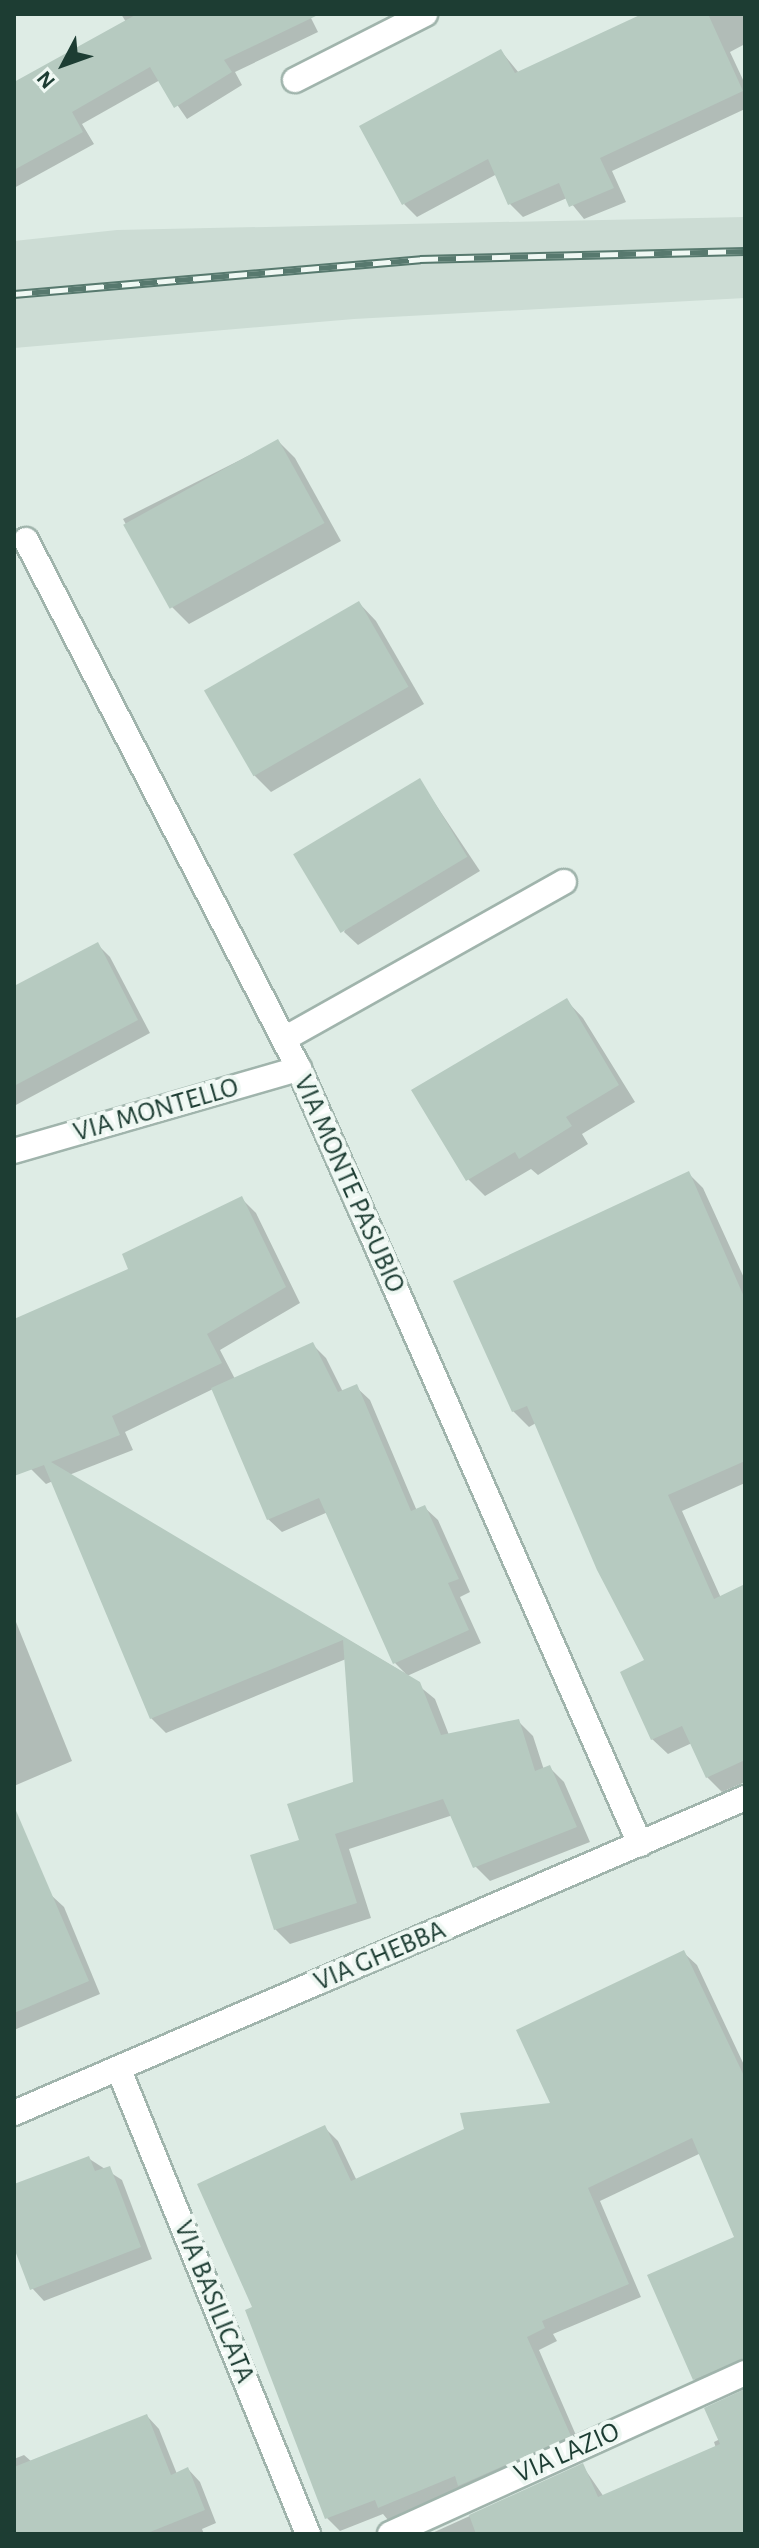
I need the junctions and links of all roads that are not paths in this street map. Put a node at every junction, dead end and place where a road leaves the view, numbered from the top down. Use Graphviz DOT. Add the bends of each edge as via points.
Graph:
graph roads {
  1 [pos="425,14"];
  2 [pos="295,80"];
  3 [pos="26,540"];
  4 [pos="564,882"];
  5 [pos="284,1039"];
  6 [pos="299,1069"];
  7 [pos="14,1151"];
  8 [pos="745,1798"];
  9 [pos="640,1844"];
  10 [pos="119,2070"];
  11 [pos="14,2113"];
  12 [pos="745,2373"];
  13 [pos="308,2534"];
  14 [pos="390,2534"];
  1 -- 2 [label="street"];
  3 -- 5 [label="street, VIA MONTE PASUBIO"];
  4 -- 5 [label="street"];
  5 -- 6 [label="street, VIA MONTE PASUBIO"];
  6 -- 7 [label="street, VIA MONTELLO"];
  6 -- 9 [label="street, VIA MONTE PASUBIO"];
  8 -- 9 [label="street, VIA GHEBBA"];
  9 -- 10 [label="street, VIA GHEBBA"];
  10 -- 11 [label="street, VIA GHEBBA"];
  10 -- 13 [label="street, VIA BASILICATA"];
  12 -- 14 [label="street, VIA LAZIO"];
}
